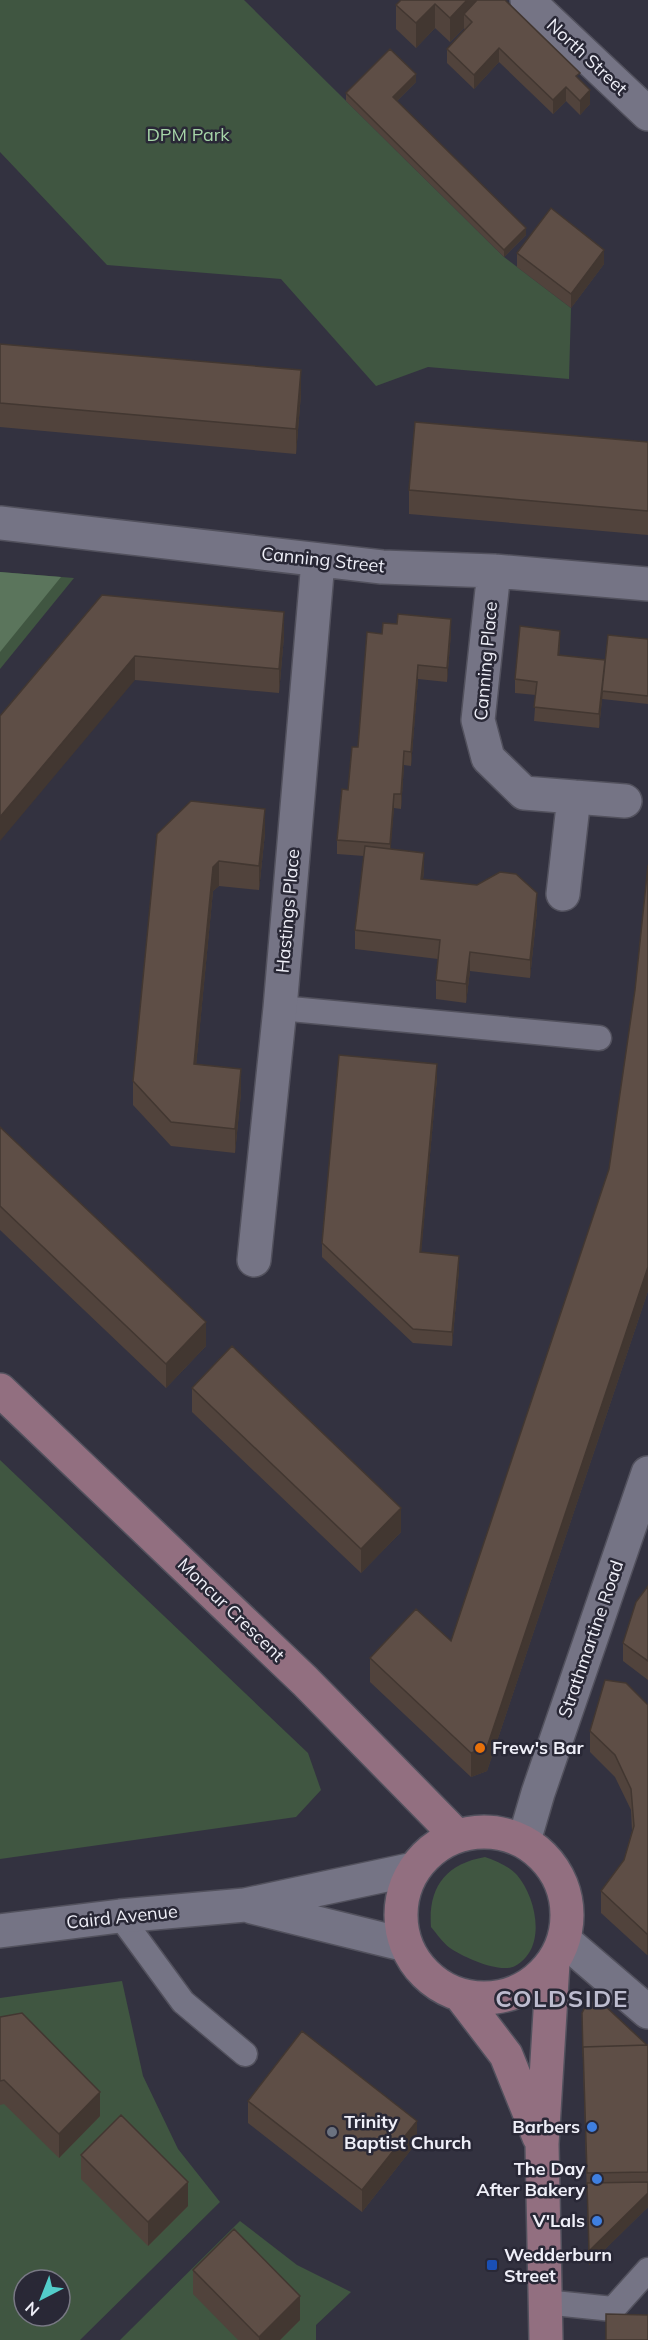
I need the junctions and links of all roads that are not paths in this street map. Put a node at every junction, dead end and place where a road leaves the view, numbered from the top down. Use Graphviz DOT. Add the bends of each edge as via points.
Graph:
graph roads {
  1 [pos="527,0"];
  2 [pos="648,114"];
  3 [pos="0,523"];
  4 [pos="318,561"];
  5 [pos="494,571"];
  6 [pos="648,584"];
  7 [pos="573,797"];
  8 [pos="625,801"];
  9 [pos="563,894"];
  10 [pos="280,1008"];
  11 [pos="599,1038"];
  12 [pos="254,1260"];
  13 [pos="0,1390"];
  14 [pos="648,1473"];
  15 [pos="457,1836"];
  16 [pos="524,1841"];
  17 [pos="414,1869"];
  18 [pos="245,1905"];
  19 [pos="120,1916"];
  20 [pos="0,1931"];
  21 [pos="406,1945"];
  22 [pos="559,1952"];
  23 [pos="461,1996"];
  24 [pos="648,2012"];
  25 [pos="245,2054"];
  26 [pos="542,2144"];
  27 [pos="648,2270"];
  28 [pos="544,2302"];
  29 [pos="546,2340"];
  1 -- 2 [label="street, North Street"];
  3 -- 4 [label="street, Canning Street"];
  4 -- 5 [label="street, Canning Street"];
  4 -- 10 [label="street, Hastings Place"];
  5 -- 6 [label="street, Canning Street"];
  5 -- 7 [label="street, Canning Place" via="478,720 488,758 524,793"];
  7 -- 8 [label="street, Canning Place"];
  7 -- 9 [label="street"];
  10 -- 11 [label="lane"];
  10 -- 12 [label="street, Hastings Place"];
  13 -- 15 [label="main road, Moncur Crescent" via="305,1681"];
  14 -- 16 [label="street, Strathmartine Road"];
  15 -- 16 [label="main road" via="480,1831 503,1833"];
  15 -- 17 [label="main road" via="433,1849"];
  16 -- 22 [label="main road" via="547,1859 562,1883 568,1911"];
  17 -- 18 [label="street, Caird Avenue"];
  17 -- 21 [label="main road" via="403,1893 400,1919"];
  18 -- 19 [label="street, Caird Avenue"];
  18 -- 21 [label="street, Caird Avenue"];
  19 -- 20 [label="street, Caird Avenue"];
  19 -- 25 [label="lane" via="183,2002"];
  21 -- 23 [label="main road" via="419,1967 438,1985"];
  22 -- 23 [label="main road" via="535,1982 512,1994 487,1999"];
  22 -- 24 [label="street"];
  22 -- 26 [label="main road"];
  23 -- 26 [label="main road" via="506,2055"];
  26 -- 28 [label="main road"];
  27 -- 28 [label="lane" via="613,2309"];
  28 -- 29 [label="main road"];
}
